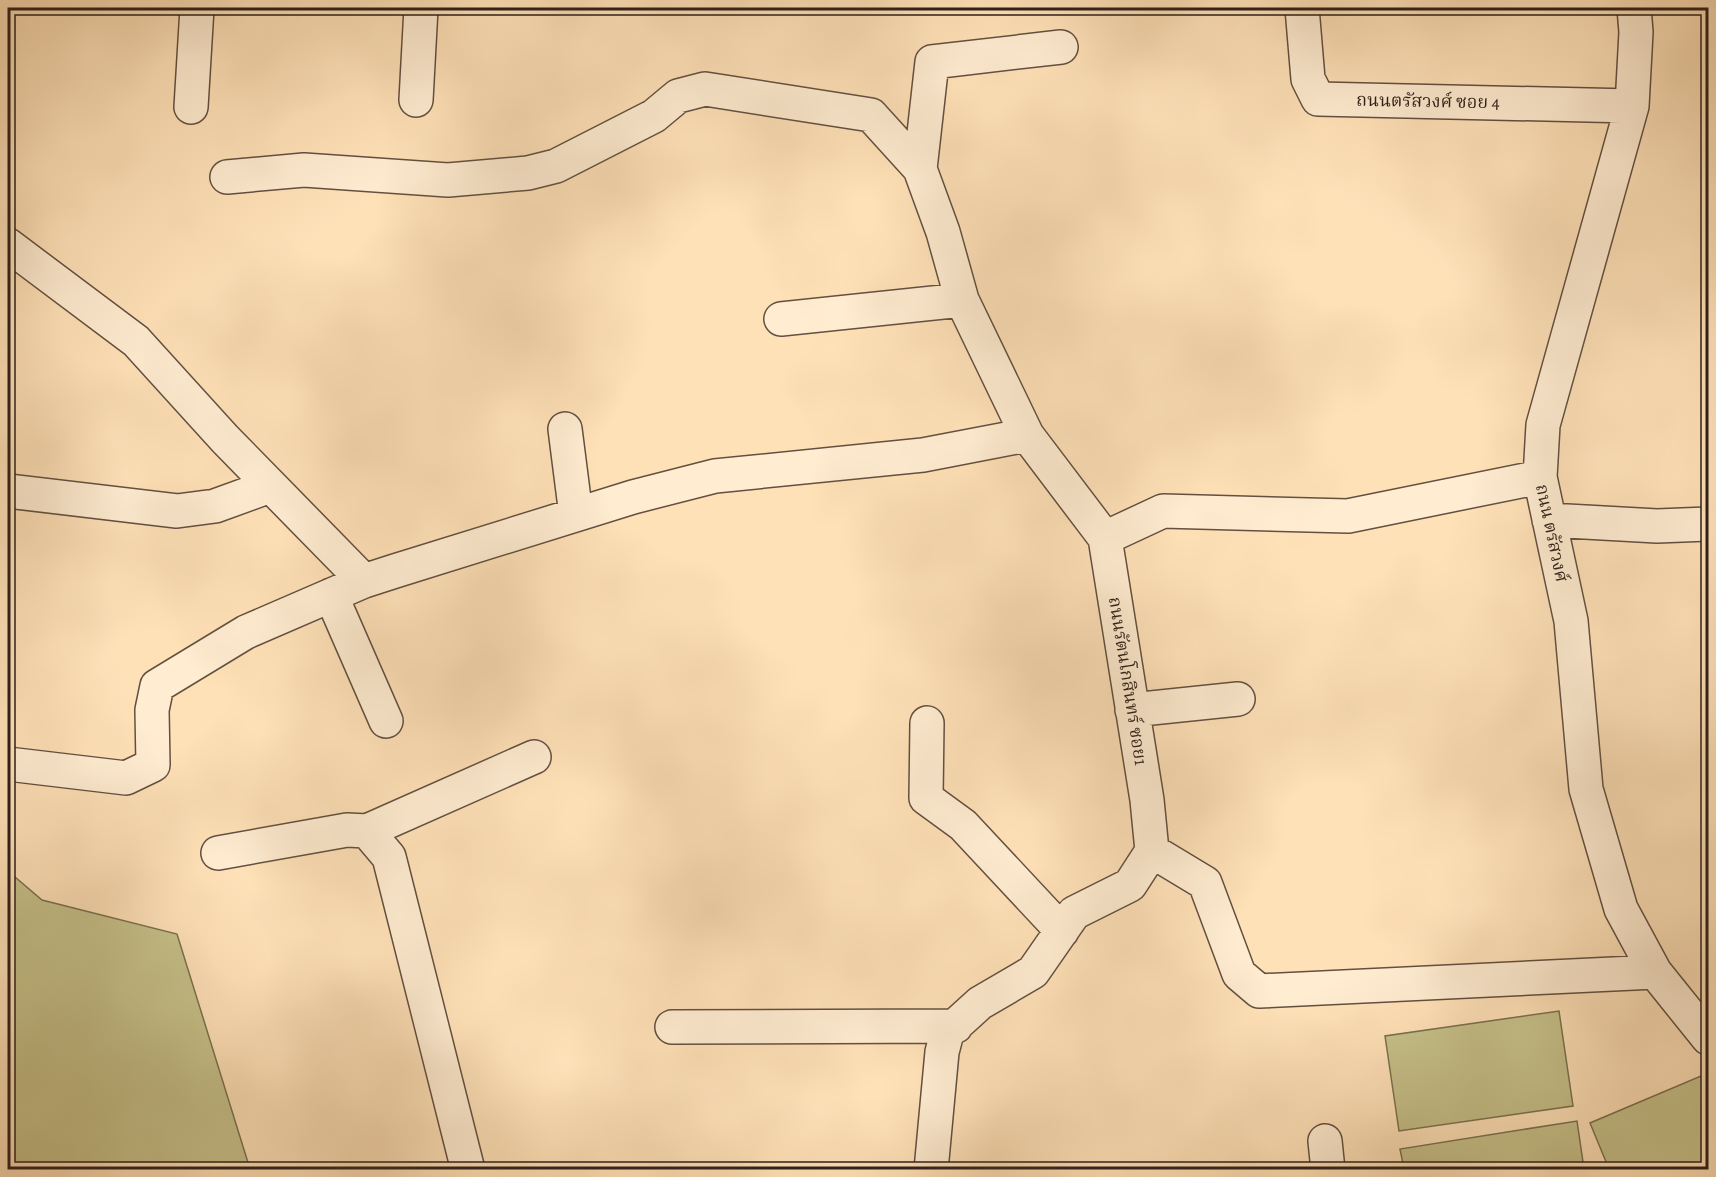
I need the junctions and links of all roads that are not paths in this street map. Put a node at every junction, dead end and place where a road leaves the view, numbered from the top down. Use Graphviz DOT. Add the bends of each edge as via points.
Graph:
graph roads {
  1 [pos="197,8"];
  2 [pos="421,8"];
  3 [pos="1302,8"];
  4 [pos="1634,8"];
  5 [pos="1061,47"];
  6 [pos="416,100"];
  7 [pos="1632,106"];
  8 [pos="191,107"];
  9 [pos="920,169"];
  10 [pos="228,177"];
  11 [pos="8,245"];
  12 [pos="962,300"];
  13 [pos="781,320"];
  14 [pos="565,429"];
  15 [pos="1027,435"];
  16 [pos="1540,477"];
  17 [pos="270,486"];
  18 [pos="8,491"];
  19 [pos="576,515"];
  20 [pos="1549,520"];
  21 [pos="1708,524"];
  22 [pos="1105,538"];
  23 [pos="364,581"];
  24 [pos="331,595"];
  25 [pos="1238,699"];
  26 [pos="1132,710"];
  27 [pos="386,721"];
  28 [pos="927,723"];
  29 [pos="534,757"];
  30 [pos="8,764"];
  31 [pos="367,831"];
  32 [pos="1152,850"];
  33 [pos="218,853"];
  34 [pos="1062,930"];
  35 [pos="1655,972"];
  36 [pos="956,1026"];
  37 [pos="672,1027"];
  38 [pos="1708,1038"];
  39 [pos="468,1170"];
  40 [pos="931,1170"];
  1 -- 8 [label="street"];
  2 -- 6 [label="street"];
  3 -- 7 [label="street, ถนนตรัสวงศ์ ซอย 4" via="1308,79 1318,99"];
  4 -- 7 [label="street, ถนน ตรัสวงศ์"];
  5 -- 9 [label="street" via="932,62"];
  7 -- 16 [label="street, ถนน ตรัสวงศ์" via="1543,425"];
  9 -- 10 [label="street" via="871,115 705,89 678,96 654,116 556,166 528,173 448,180 304,171"];
  9 -- 12 [label="street"];
  11 -- 17 [label="street" via="136,341"];
  12 -- 13 [label="street"];
  12 -- 15 [label="street"];
  14 -- 19 [label="street"];
  15 -- 19 [label="street" via="923,455 715,476"];
  15 -- 22 [label="street"];
  16 -- 20 [label="street, ถนน ตรัสวงศ์"];
  16 -- 22 [label="street" via="1348,516 1163,511"];
  17 -- 18 [label="street" via="215,506 177,511"];
  17 -- 23 [label="street"];
  19 -- 23 [label="street"];
  20 -- 21 [label="street" via="1657,526"];
  20 -- 35 [label="street, ถนน ตรัสวงศ์" via="1571,621 1586,789 1621,909"];
  22 -- 26 [label="street, ถนนรัตนโกสินทร์ ซอย1"];
  23 -- 24 [label="street"];
  24 -- 27 [label="street"];
  24 -- 30 [label="street" via="246,632 157,686 152,710 153,765 126,778"];
  25 -- 26 [label="street"];
  26 -- 32 [label="street, ถนนรัตนโกสินทร์ ซอย1"];
  28 -- 34 [label="street" via="926,798 963,825"];
  29 -- 31 [label="street"];
  31 -- 33 [label="street" via="347,830"];
  31 -- 39 [label="street" via="389,857"];
  32 -- 34 [label="street" via="1130,885 1074,913"];
  32 -- 35 [label="street" via="1205,884 1239,974 1259,991"];
  34 -- 36 [label="street" via="1033,972 980,1003"];
  35 -- 38 [label="street, ถนน ตรัสวงศ์"];
  36 -- 37 [label="street"];
  36 -- 40 [label="street" via="948,1033 942,1052"];
}
